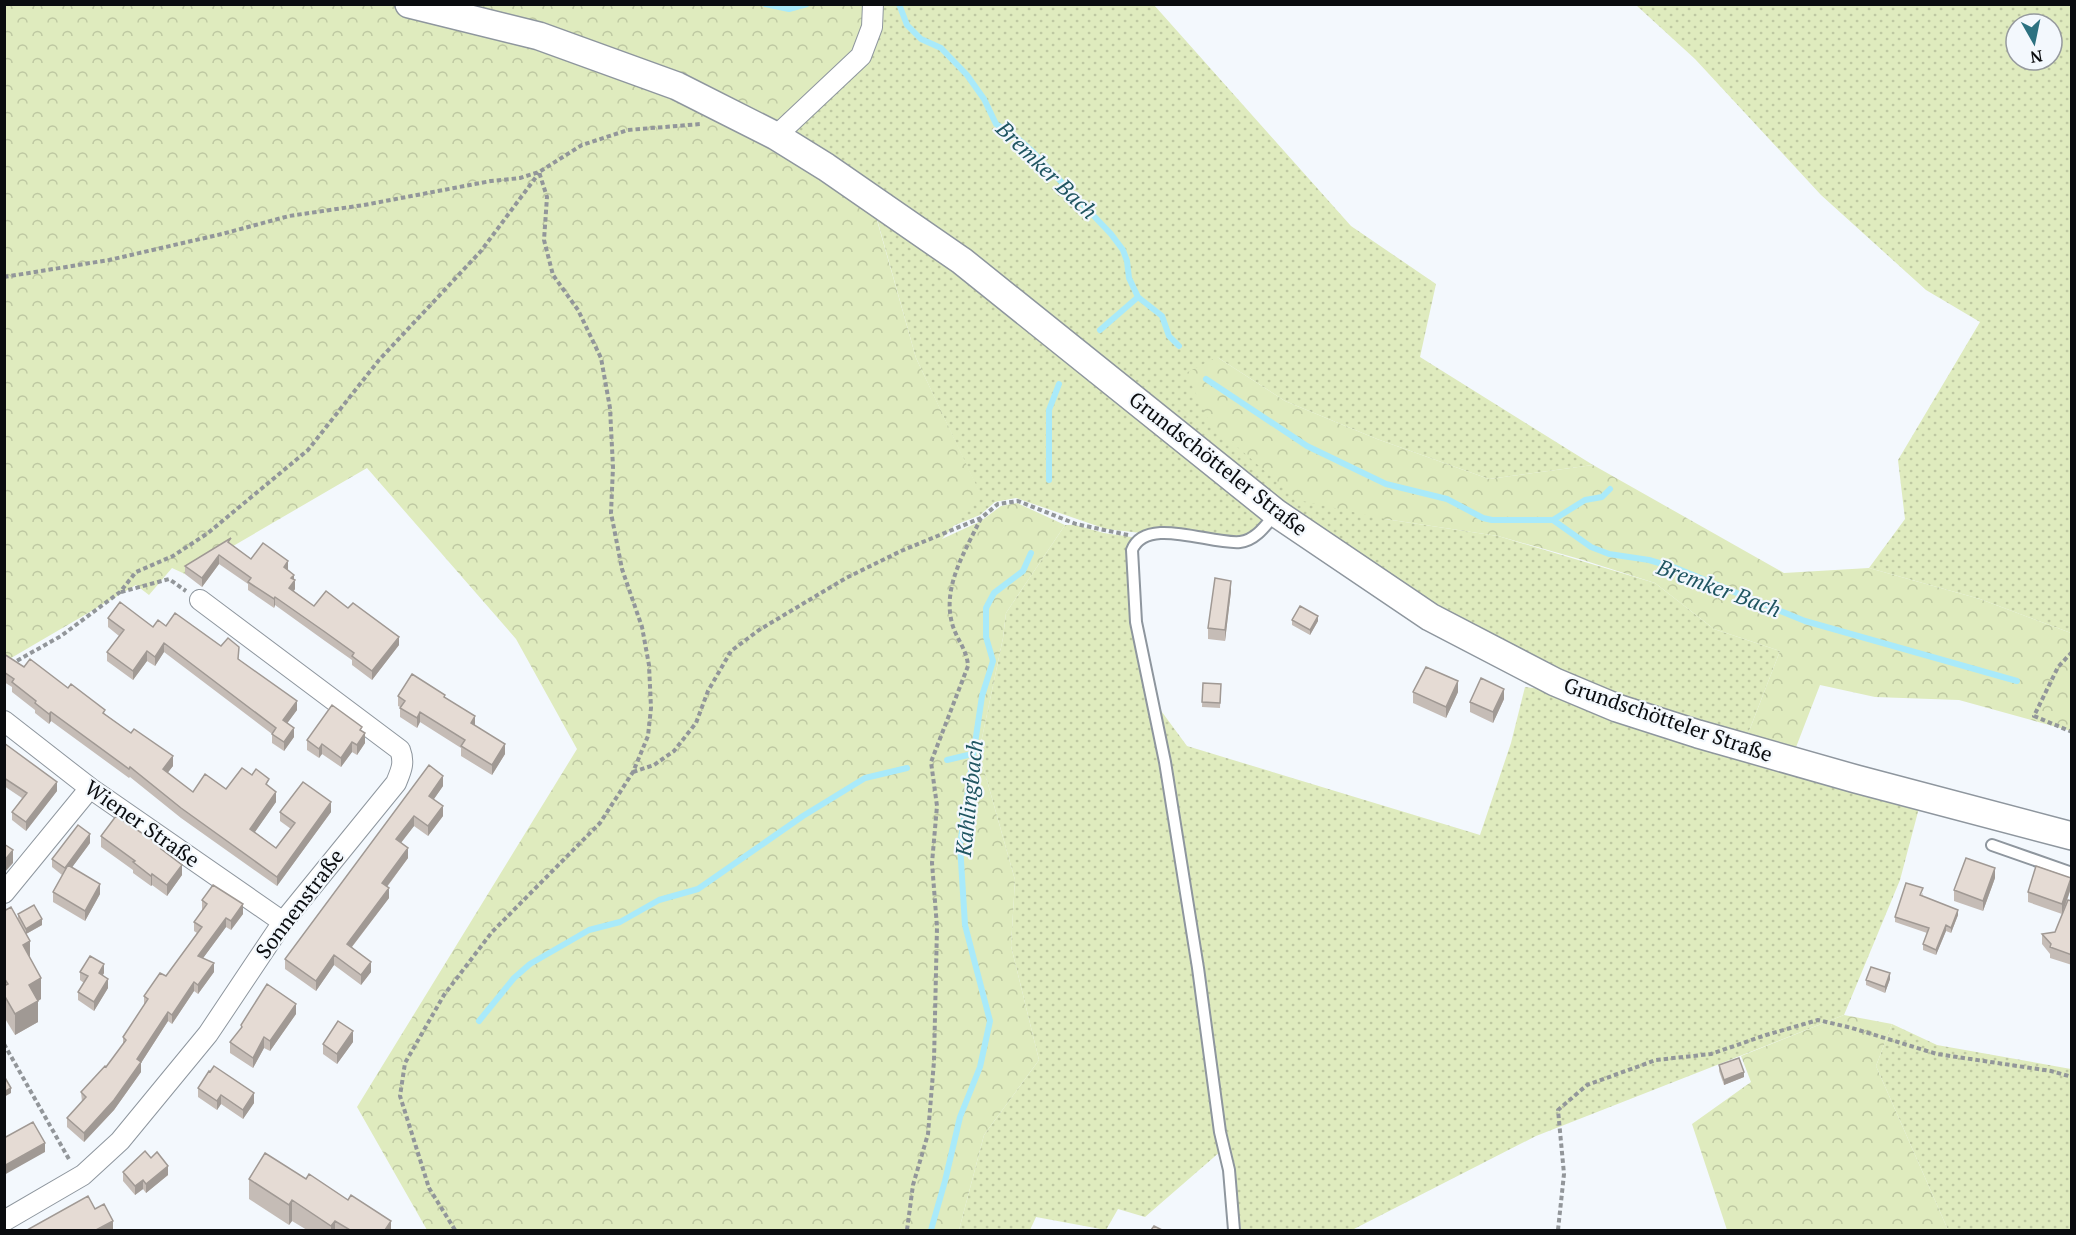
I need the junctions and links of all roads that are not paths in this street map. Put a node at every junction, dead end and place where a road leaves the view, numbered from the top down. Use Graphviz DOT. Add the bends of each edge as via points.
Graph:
graph roads {
  1 [pos="410,4"];
  2 [pos="873,4"];
  3 [pos="776,136"];
  4 [pos="1276,513"];
  5 [pos="200,600"];
  6 [pos="4,721"];
  7 [pos="90,788"];
  8 [pos="2072,836"];
  9 [pos="1992,845"];
  10 [pos="2072,873"];
  11 [pos="4,893"];
  12 [pos="284,922"];
  13 [pos="4,1221"];
  14 [pos="1234,1230"];
  1 -- 3 [label="main road, Grundschötteler Straße" via="538,36 677,86"];
  2 -- 3 [label="street" via="872,27 861,56"];
  3 -- 4 [label="main road, Grundschötteler Straße" via="962,261"];
  4 -- 8 [label="main road, Grundschötteler Straße" via="1430,616 1555,682 1617,708 1856,779"];
  4 -- 14 [label="lane" via="1260,531 1240,542 1159,532 1141,537 1132,550 1136,622 1165,762 1220,1132 1229,1170"];
  5 -- 12 [label="street, Sonnenstraße" via="400,750 403,758 396,783"];
  6 -- 7 [label="street, Wiener Straße"];
  7 -- 11 [label="street"];
  7 -- 12 [label="street, Wiener Straße"];
  9 -- 10 [label="lane"];
  12 -- 13 [label="street, Sonnenstraße" via="208,1034 120,1141 80,1178"];
}
